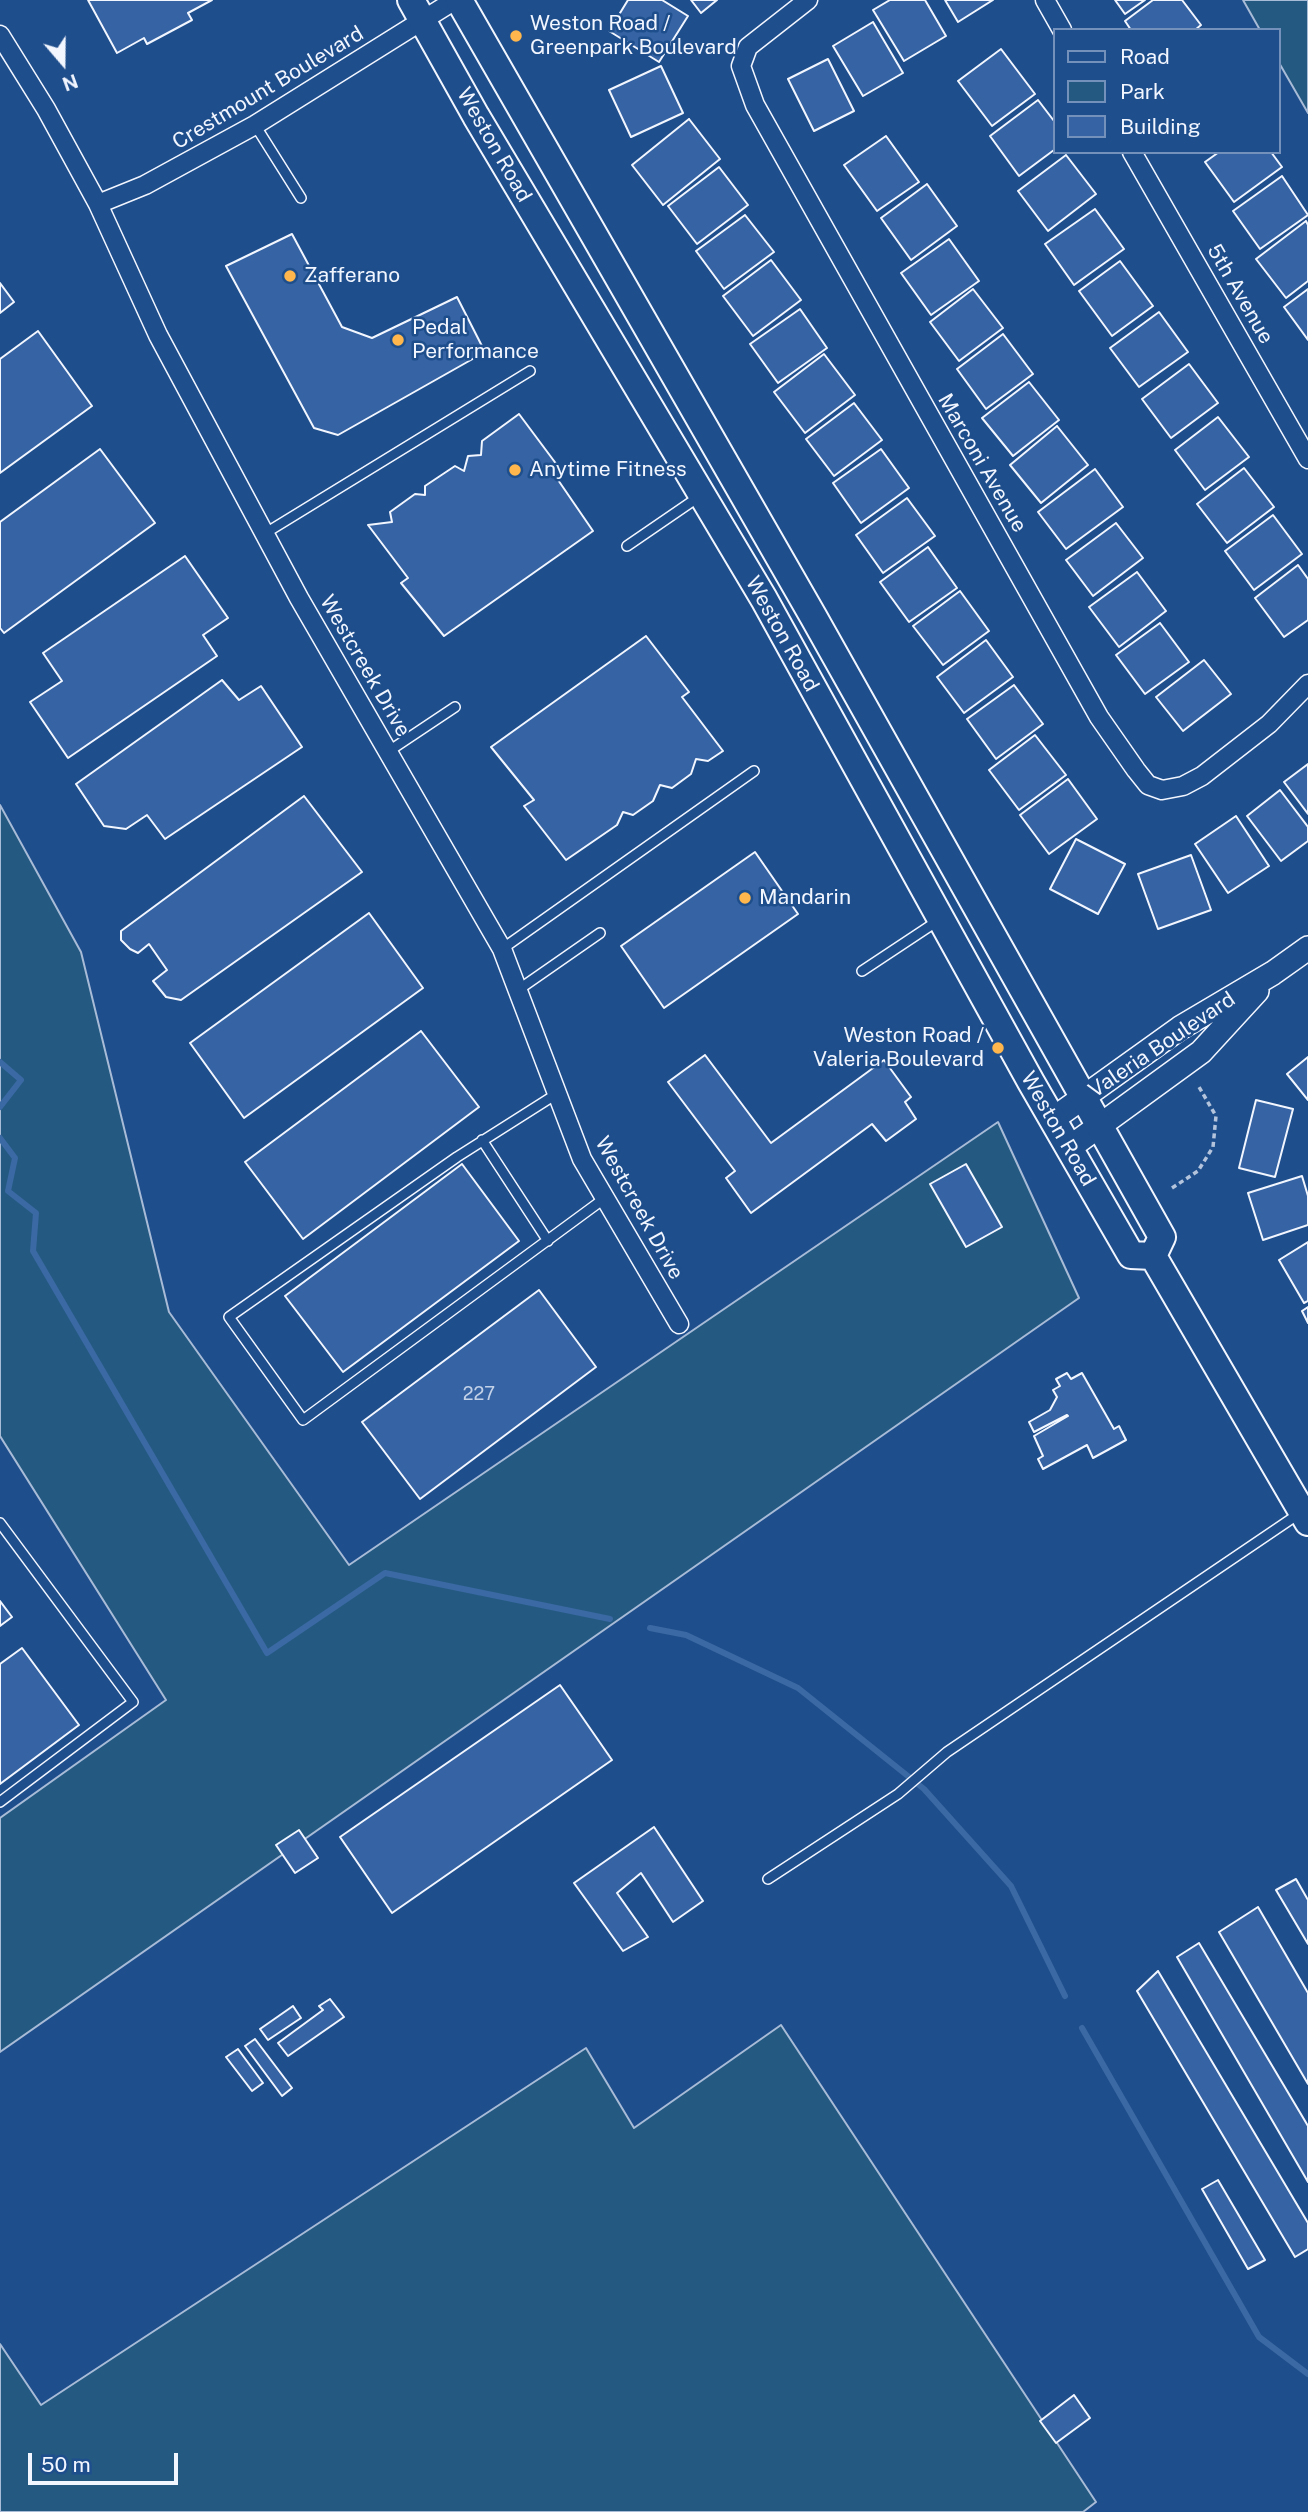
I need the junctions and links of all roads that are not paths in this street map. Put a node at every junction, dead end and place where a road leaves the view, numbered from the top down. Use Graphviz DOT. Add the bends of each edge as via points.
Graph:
graph roads {
  1 [pos="457,0"];
  2 [pos="808,0"];
  3 [pos="1045,0"];
  4 [pos="416,10"];
  5 [pos="1061,28"];
  6 [pos="0,35"];
  7 [pos="255,125"];
  8 [pos="1133,154"];
  9 [pos="301,198"];
  10 [pos="98,204"];
  11 [pos="530,371"];
  12 [pos="1308,459"];
  13 [pos="702,495"];
  14 [pos="264,534"];
  15 [pos="627,546"];
  16 [pos="1308,684"];
  17 [pos="455,707"];
  18 [pos="388,751"];
  19 [pos="754,771"];
  20 [pos="940,919"];
  21 [pos="600,933"];
  22 [pos="1308,948"];
  23 [pos="502,949"];
  24 [pos="862,971"];
  25 [pos="1273,973"];
  26 [pos="518,990"];
  27 [pos="558,1093"];
  28 [pos="1083,1099"];
  29 [pos="1053,1119"];
  30 [pos="1098,1127"];
  31 [pos="482,1140"];
  32 [pos="1069,1148"];
  33 [pos="606,1198"];
  34 [pos="548,1241"];
  35 [pos="1153,1256"];
  36 [pos="679,1324"];
  37 [pos="1305,1517"];
  38 [pos="0,1523"];
  39 [pos="0,1802"];
  40 [pos="768,1879"];
  1 -- 4 [label="street, Crestmount Boulevard"];
  1 -- 28 [label="main road, Weston Road" via="813,616"];
  2 -- 16 [label="street, Marconi Avenue" via="748,47 741,66 755,105 1099,717 1136,770 1148,785 1162,790 1183,786 1269,724"];
  3 -- 5 [label="street"];
  4 -- 7 [label="street, Crestmount Boulevard"];
  4 -- 13 [label="main road, Weston Road"];
  6 -- 10 [label="street, Westcreek Drive"];
  7 -- 9 [label="lane"];
  7 -- 10 [label="street, Crestmount Boulevard" via="145,185"];
  8 -- 12 [label="street, 5th Avenue"];
  10 -- 14 [label="street, Westcreek Drive" via="158,335"];
  11 -- 14 [label="lane"];
  13 -- 15 [label="lane"];
  13 -- 20 [label="main road, Weston Road"];
  14 -- 18 [label="street, Westcreek Drive"];
  17 -- 18 [label="lane"];
  18 -- 23 [label="street, Westcreek Drive"];
  19 -- 23 [label="lane"];
  20 -- 24 [label="lane"];
  20 -- 29 [label="main road, Weston Road"];
  21 -- 26 [label="lane"];
  22 -- 25 [label="street, Valeria Boulevard"];
  23 -- 26 [label="street, Westcreek Drive"];
  25 -- 28 [label="street, Valeria Boulevard" via="1180,1028"];
  25 -- 30 [label="street, Valeria Boulevard" via="1201,1052"];
  26 -- 27 [label="street, Westcreek Drive"];
  27 -- 31 [label="lane"];
  27 -- 33 [label="street, Westcreek Drive" via="582,1159"];
  28 -- 29 [label="street, Valeria Boulevard"];
  28 -- 30 [label="main road, Weston Road"];
  29 -- 32 [label="main road, Weston Road"];
  30 -- 32 [label="street, Valeria Boulevard"];
  30 -- 35 [label="main road, Weston Road" via="1162,1237"];
  31 -- 34 [label="lane"];
  31 -- 34 [label="lane" via="229,1317 303,1420"];
  32 -- 35 [label="main road, Weston Road" via="1131,1255"];
  33 -- 34 [label="lane"];
  33 -- 36 [label="street, Westcreek Drive"];
  35 -- 37 [label="main road"];
  37 -- 40 [label="lane" via="947,1752 909,1784"];
  38 -- 39 [label="lane" via="133,1702"];
}
